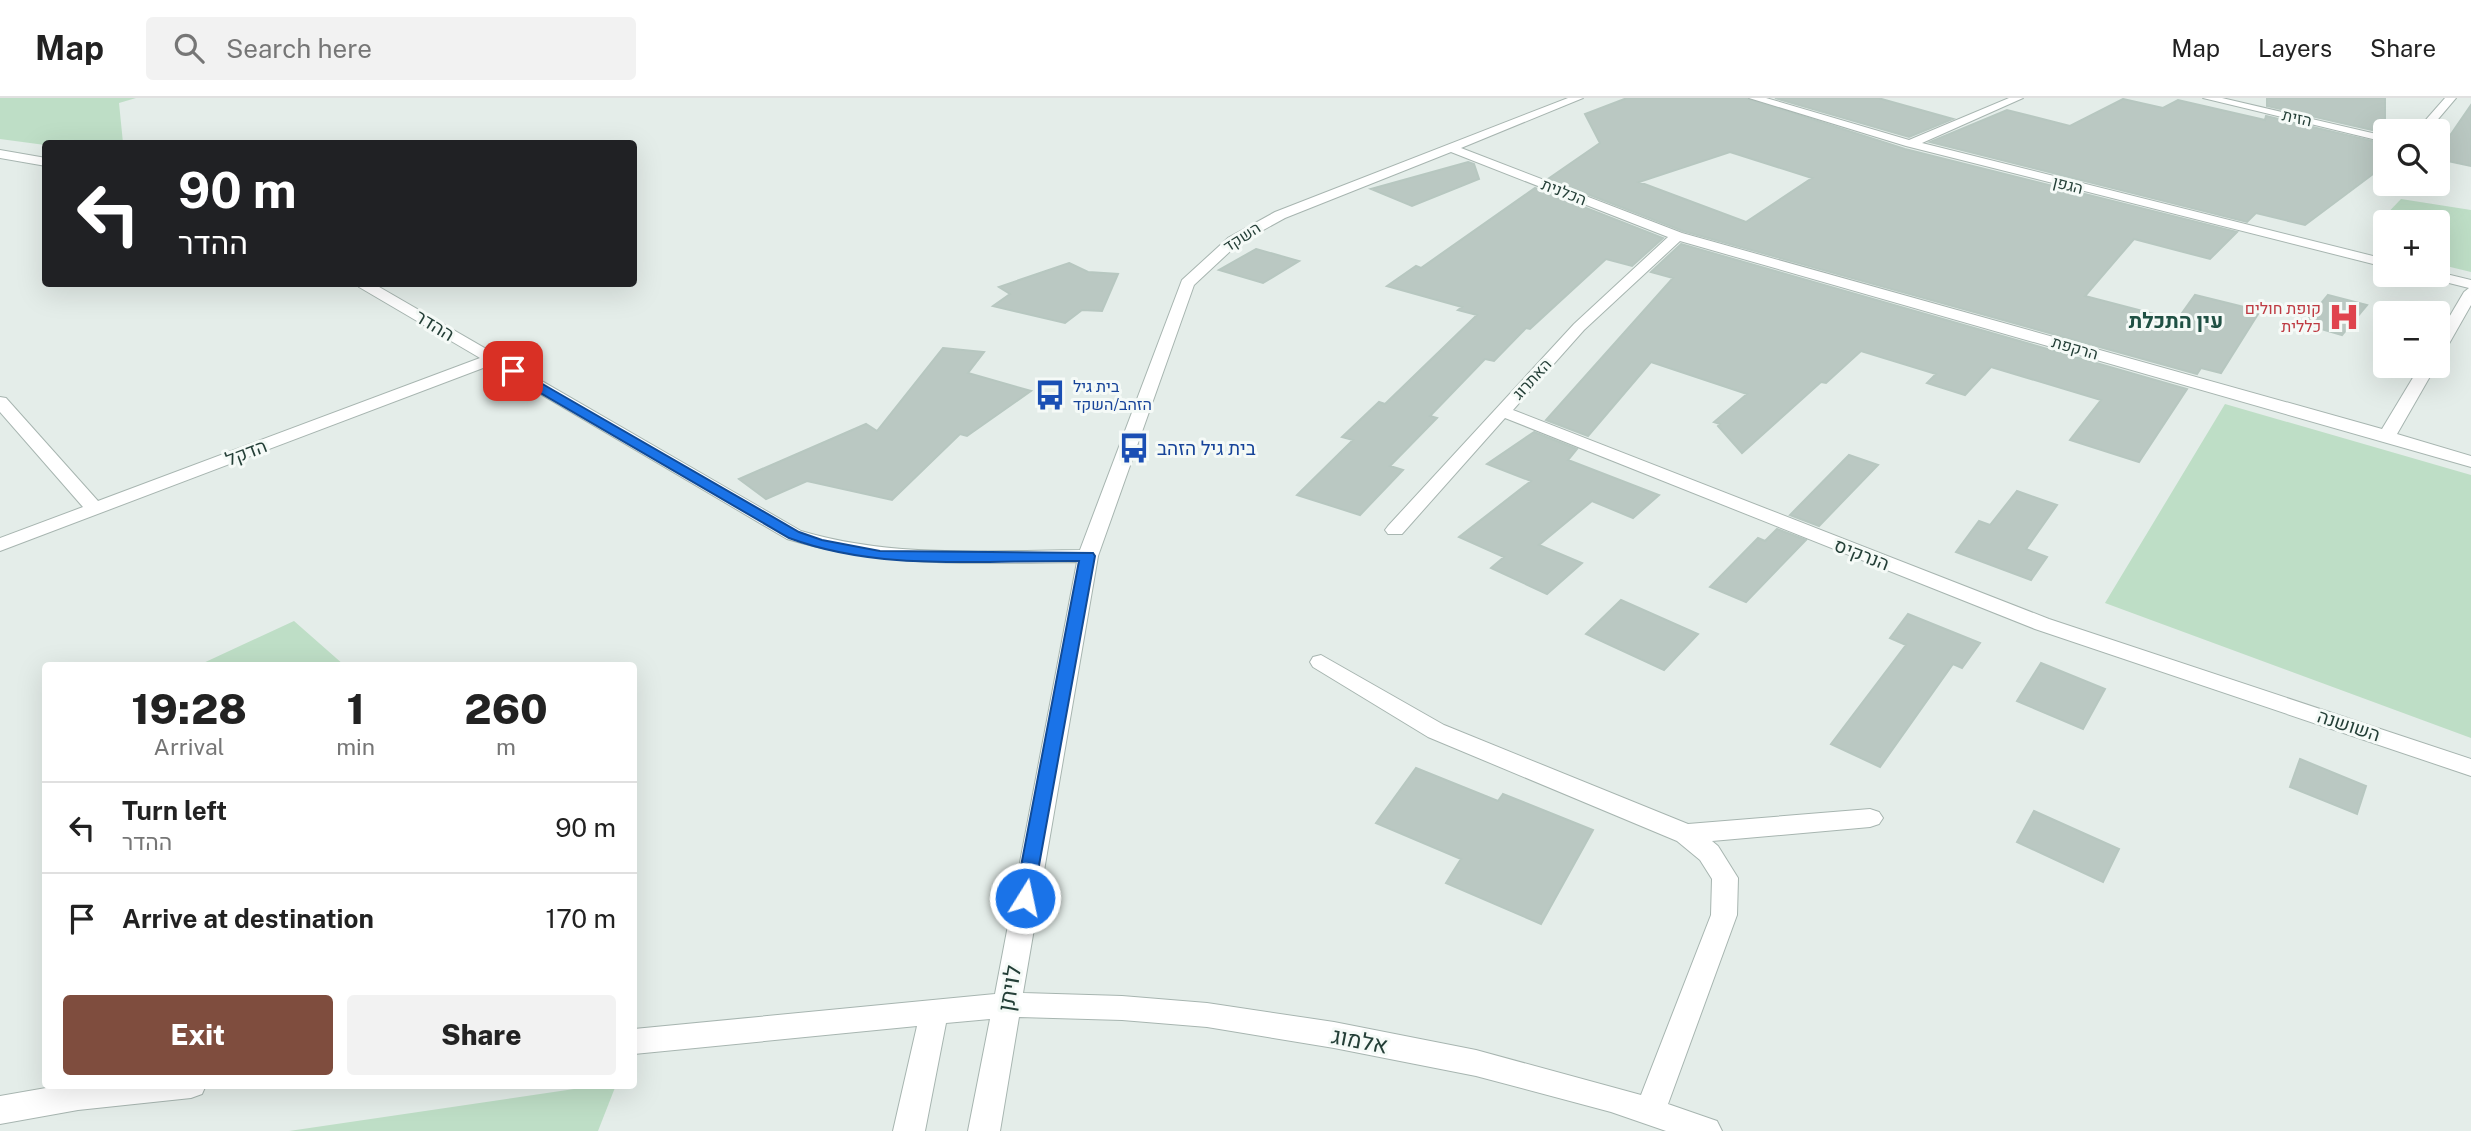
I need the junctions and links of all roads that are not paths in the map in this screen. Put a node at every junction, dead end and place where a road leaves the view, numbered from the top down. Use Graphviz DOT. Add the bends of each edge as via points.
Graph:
graph roads {
  1 [pos="1578,98"];
  2 [pos="1754,98"];
  3 [pos="2018,98"];
  4 [pos="2208,98"];
  5 [pos="2451,98"];
  6 [pos="2433,119"];
  7 [pos="2373,136"];
  8 [pos="1910,144"];
  9 [pos="1451,148"];
  10 [pos="0,154"];
  11 [pos="42,161"];
  12 [pos="1677,236"];
  13 [pos="2373,260"];
  14 [pos="2450,279"];
  15 [pos="2471,284"];
  16 [pos="370,287"];
  17 [pos="2471,292"];
  18 [pos="2450,328"];
  19 [pos="492,359"];
  20 [pos="2421,378"];
  21 [pos="0,402"];
  22 [pos="1502,411"];
  23 [pos="2387,436"];
  24 [pos="2471,462"];
  25 [pos="95,509"];
  26 [pos="1395,530"];
  27 [pos="0,545"];
  28 [pos="1088,556"];
  29 [pos="1321,662"];
  30 [pos="2227,684"];
  31 [pos="2471,768"];
  32 [pos="1870,818"];
  33 [pos="1686,834"];
  34 [pos="1005,1005"];
  35 [pos="934,1013"];
  36 [pos="637,1042"];
  37 [pos="150,1089"];
  38 [pos="0,1110"];
  39 [pos="1650,1112"];
  40 [pos="909,1131"];
  41 [pos="984,1131"];
  42 [pos="1706,1131"];
  1 -- 9 [label="street, השקד"];
  2 -- 8 [label="street, הגפן"];
  3 -- 8 [label="street"];
  4 -- 7 [label="street, הזית"];
  5 -- 6 [label="street"];
  8 -- 13 [label="street, הגפן"];
  9 -- 12 [label="street, הכלנית"];
  9 -- 28 [label="street, השקד" via="1280,215 1233,241 1187,283"];
  10 -- 11 [label="street"];
  12 -- 22 [label="street, האתרוג" via="1580,327"];
  12 -- 23 [label="street, הרקפת"];
  14 -- 15 [label="street"];
  16 -- 19 [label="street, ההדר"];
  17 -- 18 [label="street"];
  19 -- 25 [label="street, הדקל"];
  19 -- 28 [label="street, ההדר" via="794,535 818,544 880,555"];
  20 -- 23 [label="street"];
  21 -- 25 [label="street"];
  22 -- 26 [label="street, האתרוג"];
  22 -- 30 [label="street, הנרקיס" via="2042,624"];
  23 -- 24 [label="street, הרקפת"];
  25 -- 27 [label="street, הדקל"];
  28 -- 34 [label="street, לויתן"];
  29 -- 33 [label="street" via="1436,730"];
  30 -- 31 [label="street, השושנה"];
  32 -- 33 [label="street"];
  33 -- 39 [label="street" via="1709,853 1725,878 1724,915"];
  34 -- 35 [label="street, אלמוג"];
  34 -- 39 [label="street, אלמוג" via="1207,1015 1322,1033 1476,1063"];
  34 -- 41 [label="street, לויתן"];
  35 -- 36 [label="street, אלמוג"];
  35 -- 40 [label="street"];
  37 -- 38 [label="street"];
  39 -- 42 [label="street, אלמוג"];
}
